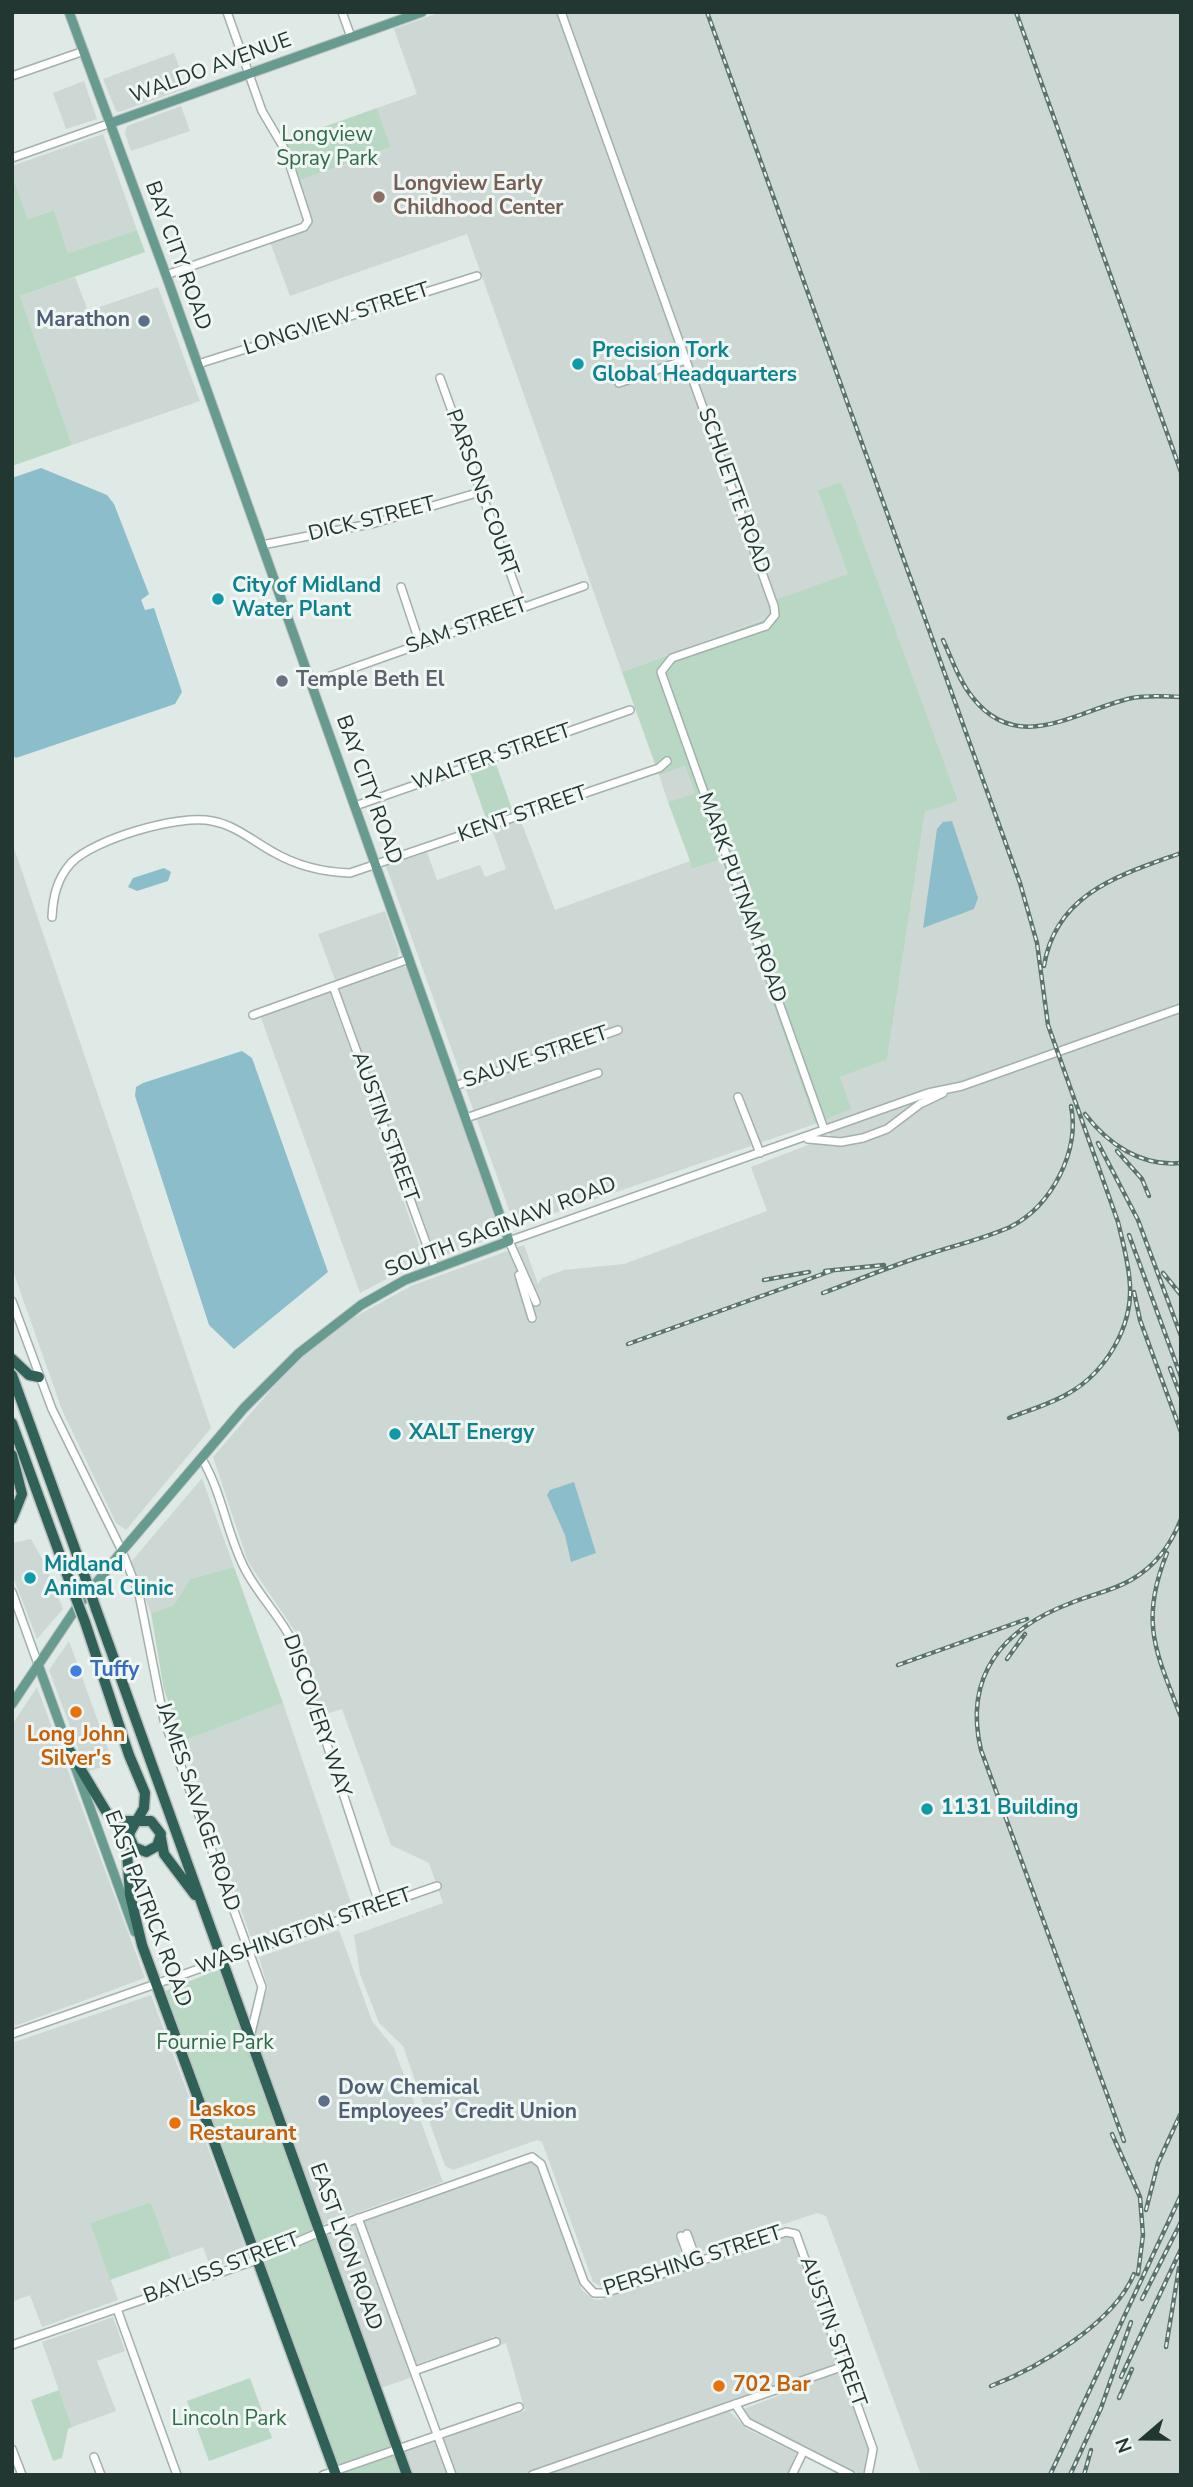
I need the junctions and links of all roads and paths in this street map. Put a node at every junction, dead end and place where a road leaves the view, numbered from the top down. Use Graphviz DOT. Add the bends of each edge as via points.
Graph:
graph roads {
  1 [pos="69,12"];
  2 [pos="227,12"];
  3 [pos="342,12"];
  4 [pos="422,12"];
  5 [pos="561,12"];
  6 [pos="351,37"];
  7 [pos="84,51"];
  8 [pos="250,74"];
  9 [pos="12,76"];
  10 [pos="111,123"];
  11 [pos="12,158"];
  12 [pos="166,275"];
  13 [pos="477,276"];
  14 [pos="685,360"];
  15 [pos="198,364"];
  16 [pos="440,378"];
  17 [pos="619,383"];
  18 [pos="480,492"];
  19 [pos="262,545"];
  20 [pos="584,586"];
  21 [pos="401,587"];
  22 [pos="523,608"];
  23 [pos="420,645"];
  24 [pos="664,667"];
  25 [pos="311,683"];
  26 [pos="630,710"];
  27 [pos="667,761"];
  28 [pos="355,806"];
  29 [pos="376,866"];
  30 [pos="52,917"];
  31 [pos="410,959"];
  32 [pos="333,986"];
  33 [pos="1181,1008"];
  34 [pos="253,1015"];
  35 [pos="618,1030"];
  36 [pos="598,1073"];
  37 [pos="455,1086"];
  38 [pos="950,1090"];
  39 [pos="738,1097"];
  40 [pos="466,1118"];
  41 [pos="824,1129"];
  42 [pos="803,1139"];
  43 [pos="760,1153"];
  44 [pos="509,1241"];
  45 [pos="517,1264"];
  46 [pos="435,1268"];
  47 [pos="12,1301"];
  48 [pos="536,1302"];
  49 [pos="532,1318"];
  50 [pos="12,1359"];
  51 [pos="12,1375"];
  52 [pos="39,1377"];
  53 [pos="12,1423"];
  54 [pos="12,1455"];
  55 [pos="202,1459"];
  56 [pos="12,1519"];
  57 [pos="122,1551"];
  58 [pos="13,1595"];
  59 [pos="38,1664"];
  60 [pos="12,1704"];
  61 [pos="68,1748"];
  62 [pos="85,1786"];
  63 [pos="133,1827"];
  64 [pos="161,1837"];
  65 [pos="437,1886"];
  66 [pos="380,1906"];
  67 [pos="204,1909"];
  68 [pos="250,1951"];
  69 [pos="146,1959"];
  70 [pos="223,1961"];
  71 [pos="156,1984"];
  72 [pos="12,2034"];
  73 [pos="250,2041"];
  74 [pos="358,2218"];
  75 [pos="320,2232"];
  76 [pos="793,2232"];
  77 [pos="684,2235"];
  78 [pos="256,2260"];
  79 [pos="694,2263"];
  80 [pos="594,2293"];
  81 [pos="117,2309"];
  82 [pos="496,2342"];
  83 [pos="12,2345"];
  84 [pos="844,2366"];
  85 [pos="414,2371"];
  86 [pos="736,2404"];
  87 [pos="519,2407"];
  88 [pos="437,2435"];
  89 [pos="12,2449"];
  90 [pos="398,2449"];
  91 [pos="803,2452"];
  92 [pos="94,2457"];
  93 [pos="331,2473"];
  94 [pos="22,2475"];
  95 [pos="101,2475"];
  96 [pos="177,2475"];
  97 [pos="407,2475"];
  98 [pos="452,2475"];
  99 [pos="532,2475"];
  100 [pos="792,2475"];
  101 [pos="850,2475"];
  102 [pos="868,2475"];
  1 -- 7 [label="main road, BAY CITY ROAD"];
  2 -- 8 [label="street"];
  3 -- 6 [label="street"];
  4 -- 6 [label="main road, WALDO AVENUE"];
  5 -- 14 [label="street, SCHUETTE ROAD"];
  6 -- 8 [label="main road, WALDO AVENUE"];
  7 -- 9 [label="street"];
  7 -- 10 [label="main road, BAY CITY ROAD"];
  8 -- 10 [label="main road, WALDO AVENUE"];
  8 -- 12 [label="street" via="262,111 282,144 308,221 304,227"];
  10 -- 11 [label="street, WALDO AVENUE"];
  10 -- 12 [label="main road, BAY CITY ROAD"];
  12 -- 15 [label="main road, BAY CITY ROAD"];
  13 -- 15 [label="street, LONGVIEW STREET"];
  14 -- 17 [label="street"];
  14 -- 24 [label="street, SCHUETTE ROAD" via="775,615 766,626 672,659"];
  15 -- 19 [label="main road, BAY CITY ROAD"];
  16 -- 18 [label="street, PARSONS COURT"];
  18 -- 19 [label="street, DICK STREET" via="375,523"];
  18 -- 22 [label="street, PARSONS COURT"];
  19 -- 25 [label="main road, BAY CITY ROAD"];
  20 -- 22 [label="street, SAM STREET"];
  21 -- 23 [label="street"];
  22 -- 23 [label="street, SAM STREET"];
  23 -- 25 [label="street, SAM STREET"];
  24 -- 41 [label="street, MARK PUTNAM ROAD" via="663,682"];
  25 -- 28 [label="main road, BAY CITY ROAD"];
  26 -- 28 [label="street, WALTER STREET"];
  27 -- 29 [label="street, KENT STREET" via="659,768"];
  28 -- 29 [label="main road, BAY CITY ROAD"];
  29 -- 30 [label="street, KENT STREET" via="350,873 319,870 275,853 235,828 211,820 184,820 84,853 60,877"];
  29 -- 31 [label="main road, BAY CITY ROAD"];
  31 -- 32 [label="street"];
  31 -- 37 [label="main road, BAY CITY ROAD"];
  32 -- 34 [label="street"];
  32 -- 46 [label="street, AUSTIN STREET"];
  33 -- 38 [label="street, SOUTH SAGINAW ROAD"];
  35 -- 37 [label="street, SAUVE STREET"];
  36 -- 40 [label="street"];
  37 -- 40 [label="main road, BAY CITY ROAD"];
  38 -- 41 [label="street, SOUTH SAGINAW ROAD" via="928,1093"];
  38 -- 42 [label="street, SOUTH SAGINAW ROAD" via="920,1104 887,1129 863,1138 841,1142"];
  39 -- 43 [label="street"];
  40 -- 44 [label="main road, BAY CITY ROAD"];
  41 -- 42 [label="street, SOUTH SAGINAW ROAD"];
  42 -- 43 [label="street, SOUTH SAGINAW ROAD"];
  43 -- 44 [label="street, SOUTH SAGINAW ROAD"];
  44 -- 45 [label="street, BAY CITY ROAD"];
  44 -- 46 [label="main road, SOUTH SAGINAW ROAD"];
  45 -- 48 [label="street, BAY CITY ROAD"];
  45 -- 49 [label="street"];
  46 -- 55 [label="main road, SOUTH SAGINAW ROAD" via="384,1291 324,1332 273,1377"];
  47 -- 52 [label="street, JAMES SAVAGE ROAD"];
  50 -- 52 [label="highway" via="29,1375"];
  51 -- 67 [label="highway, EAST LYON ROAD, bridge"];
  52 -- 57 [label="street, JAMES SAVAGE ROAD"];
  53 -- 63 [label="highway, bridge" via="145,1793 144,1808"];
  54 -- 56 [label="highway" via="22,1494"];
  55 -- 57 [label="main road, SOUTH SAGINAW ROAD"];
  55 -- 66 [label="street, DISCOVERY WAY" via="213,1477 245,1569 294,1644"];
  57 -- 59 [label="main road, SOUTH SAGINAW ROAD"];
  57 -- 68 [label="street, JAMES SAVAGE ROAD" via="142,1603 164,1720"];
  58 -- 59 [label="street"];
  59 -- 60 [label="main road, SOUTH SAGINAW ROAD"];
  59 -- 61 [label="main road"];
  61 -- 62 [label="highway"];
  62 -- 63 [label="highway" via="111,1816"];
  62 -- 69 [label="main road, EAST PATRICK ROAD"];
  63 -- 64 [label="highway" via="145,1820 154,1823"];
  63 -- 64 [label="highway" via="132,1844 143,1851 155,1848"];
  63 -- 69 [label="highway" via="128,1884"];
  64 -- 67 [label="highway" via="164,1854"];
  65 -- 66 [label="street, WASHINGTON STREET"];
  66 -- 68 [label="street, WASHINGTON STREET"];
  67 -- 70 [label="highway, EAST LYON ROAD"];
  68 -- 70 [label="street, WASHINGTON STREET"];
  68 -- 73 [label="street, JAMES SAVAGE ROAD" via="262,1987"];
  69 -- 71 [label="highway, EAST PATRICK ROAD"];
  70 -- 71 [label="street, WASHINGTON STREET"];
  70 -- 73 [label="highway, EAST LYON ROAD"];
  71 -- 72 [label="street, WASHINGTON STREET"];
  71 -- 78 [label="highway, EAST PATRICK ROAD"];
  73 -- 75 [label="highway, EAST LYON ROAD"];
  74 -- 75 [label="street, BAYLISS STREET"];
  74 -- 80 [label="street, BAYLISS STREET" via="532,2157 541,2164 584,2283"];
  74 -- 85 [label="street"];
  75 -- 78 [label="street, BAYLISS STREET"];
  75 -- 90 [label="highway, EAST LYON ROAD"];
  76 -- 79 [label="street, PERSHING STREET"];
  76 -- 84 [label="street, AUSTIN STREET"];
  77 -- 79 [label="street"];
  78 -- 81 [label="street, BAYLISS STREET"];
  78 -- 93 [label="highway, EAST PATRICK ROAD"];
  79 -- 80 [label="street, PERSHING STREET"];
  81 -- 83 [label="street, BAYLISS STREET"];
  81 -- 96 [label="street"];
  82 -- 85 [label="street"];
  84 -- 86 [label="street"];
  84 -- 102 [label="street, AUSTIN STREET" via="869,2434 874,2457"];
  85 -- 88 [label="street"];
  86 -- 91 [label="street" via="747,2423"];
  86 -- 99 [label="street"];
  87 -- 88 [label="street"];
  88 -- 90 [label="street"];
  88 -- 98 [label="street"];
  89 -- 94 [label="street"];
  90 -- 93 [label="street"];
  90 -- 97 [label="highway, EAST LYON ROAD"];
  91 -- 100 [label="street"];
  91 -- 101 [label="street"];
  92 -- 95 [label="street"];
}
